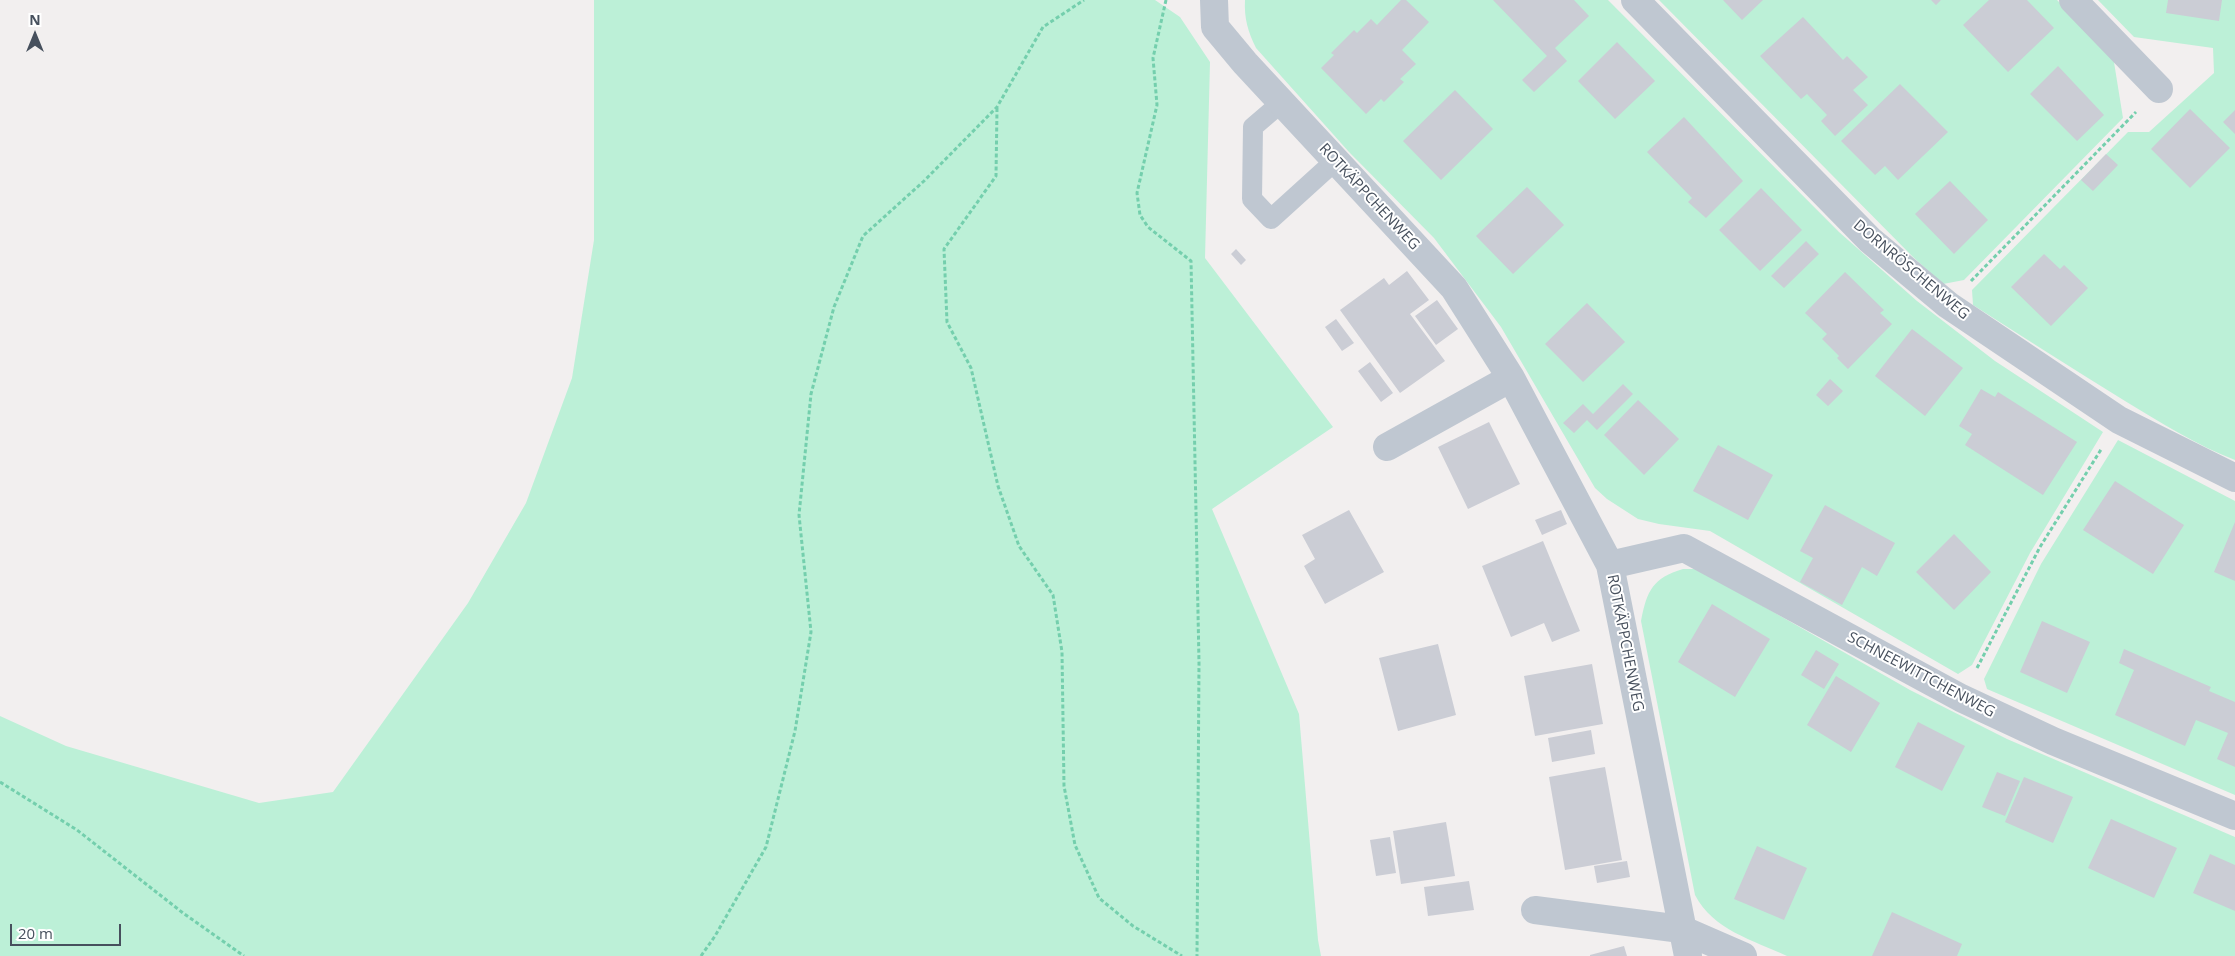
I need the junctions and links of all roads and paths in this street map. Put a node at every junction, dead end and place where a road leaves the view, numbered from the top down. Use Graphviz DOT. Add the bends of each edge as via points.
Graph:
graph roads {
  1 [pos="1084,0"];
  2 [pos="1166,0"];
  3 [pos="1214,0"];
  4 [pos="1635,0"];
  5 [pos="2074,0"];
  6 [pos="2159,89"];
  7 [pos="1281,103"];
  8 [pos="997,107"];
  9 [pos="1335,161"];
  10 [pos="1948,305"];
  11 [pos="1511,378"];
  12 [pos="2119,420"];
  13 [pos="1387,447"];
  14 [pos="2235,478"];
  15 [pos="1610,565"];
  16 [pos="1961,698"];
  17 [pos="0,782"];
  18 [pos="2235,816"];
  19 [pos="1535,910"];
  20 [pos="1681,929"];
  21 [pos="244,956"];
  22 [pos="701,956"];
  23 [pos="1182,956"];
  24 [pos="1197,956"];
  25 [pos="1688,956"];
  26 [pos="1743,956"];
  1 -- 8 [label="path" via="1043,27"];
  2 -- 24 [label="path" via="1153,58 1157,105 1136,192 1140,216 1148,227 1190,261 1200,663"];
  3 -- 7 [label="street, ROTKÄPPCHENWEG" via="1215,27"];
  4 -- 10 [label="street, DORNRÖSCHENWEG" via="1870,240"];
  5 -- 6 [label="street"];
  6 -- 10 [label="path"];
  7 -- 9 [label="street, ROTKÄPPCHENWEG"];
  7 -- 9 [label="lane" via="1253,127 1252,199 1271,219"];
  8 -- 22 [label="path" via="924,181 863,236 834,307 811,394 799,516 810,632 794,731 766,847"];
  8 -- 23 [label="path" via="996,176 944,249 947,322 971,368 998,486 1019,546 1052,595 1062,652 1064,786 1075,845 1099,898 1133,926"];
  9 -- 11 [label="street, ROTKÄPPCHENWEG" via="1454,288"];
  10 -- 12 [label="street, DORNRÖSCHENWEG"];
  11 -- 13 [label="street"];
  11 -- 15 [label="street, ROTKÄPPCHENWEG"];
  12 -- 14 [label="street, DORNRÖSCHENWEG"];
  12 -- 16 [label="path" via="2040,547"];
  15 -- 16 [label="street, SCHNEEWITTCHENWEG" via="1684,548"];
  15 -- 20 [label="street, ROTKÄPPCHENWEG"];
  16 -- 18 [label="street, SCHNEEWITTCHENWEG" via="2053,741"];
  17 -- 21 [label="path" via="77,830"];
  19 -- 20 [label="street"];
  20 -- 25 [label="street, ROTKÄPPCHENWEG"];
  20 -- 26 [label="street"];
}
